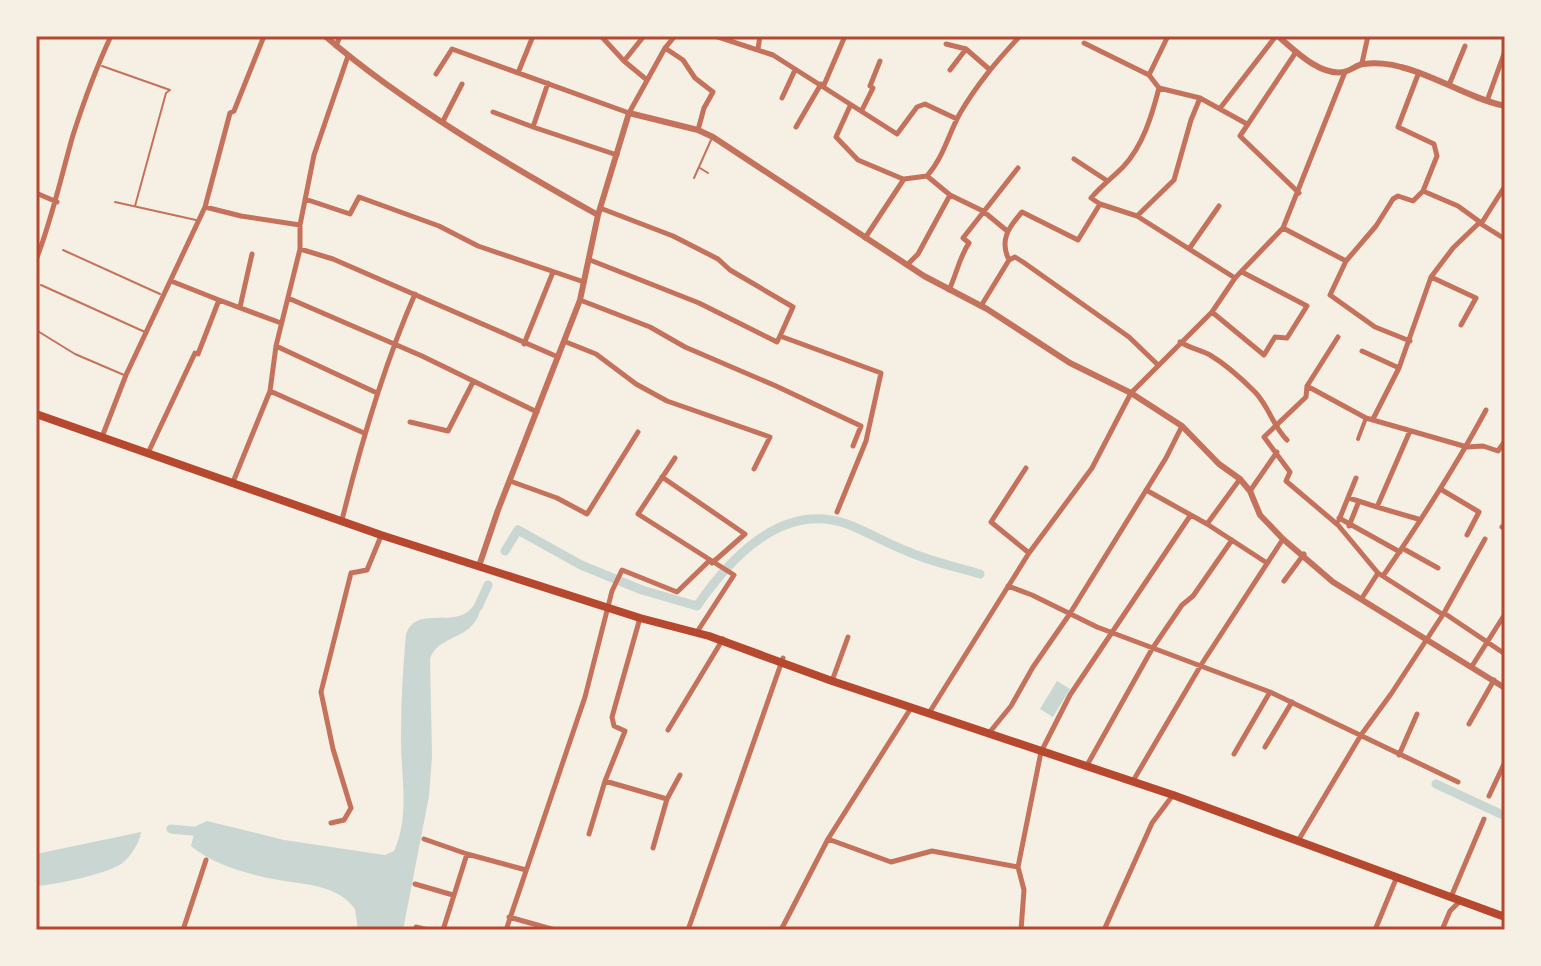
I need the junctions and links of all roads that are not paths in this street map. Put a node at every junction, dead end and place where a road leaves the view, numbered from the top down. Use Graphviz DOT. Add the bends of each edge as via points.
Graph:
graph roads {
  1 [pos="111,36"];
  2 [pos="264,36"];
  3 [pos="325,36"];
  4 [pos="340,36"];
  5 [pos="533,36"];
  6 [pos="601,36"];
  7 [pos="644,36"];
  8 [pos="675,36"];
  9 [pos="715,36"];
  10 [pos="760,36"];
  11 [pos="845,36"];
  12 [pos="1020,36"];
  13 [pos="1168,36"];
  14 [pos="1277,36"];
  15 [pos="1368,36"];
  16 [pos="1084,43"];
  17 [pos="946,44"];
  18 [pos="336,46"];
  19 [pos="1465,46"];
  20 [pos="665,48"];
  21 [pos="758,49"];
  22 [pos="966,49"];
  23 [pos="1505,51"];
  24 [pos="1296,52"];
  25 [pos="348,56"];
  26 [pos="624,61"];
  27 [pos="880,61"];
  28 [pos="1362,63"];
  29 [pos="98,64"];
  30 [pos="989,69"];
  31 [pos="795,70"];
  32 [pos="950,70"];
  33 [pos="1345,72"];
  34 [pos="1419,72"];
  35 [pos="518,73"];
  36 [pos="436,74"];
  37 [pos="1149,75"];
  38 [pos="647,80"];
  39 [pos="548,83"];
  40 [pos="462,84"];
  41 [pos="822,84"];
  42 [pos="1449,85"];
  43 [pos="1159,88"];
  44 [pos="782,98"];
  45 [pos="1200,98"];
  46 [pos="1487,102"];
  47 [pos="850,106"];
  48 [pos="1505,106"];
  49 [pos="1221,107"];
  50 [pos="862,110"];
  51 [pos="493,112"];
  52 [pos="629,113"];
  53 [pos="957,119"];
  54 [pos="443,121"];
  55 [pos="1247,124"];
  56 [pos="533,127"];
  57 [pos="796,127"];
  58 [pos="698,130"];
  59 [pos="713,137"];
  60 [pos="617,155"];
  61 [pos="1074,159"];
  62 [pos="699,168"];
  63 [pos="1018,168"];
  64 [pos="708,173"];
  65 [pos="927,176"];
  66 [pos="694,178"];
  67 [pos="904,179"];
  68 [pos="1106,180"];
  69 [pos="1505,186"];
  70 [pos="1423,191"];
  71 [pos="36,193"];
  72 [pos="1299,193"];
  73 [pos="950,195"];
  74 [pos="305,199"];
  75 [pos="57,202"];
  76 [pos="115,202"];
  77 [pos="1100,204"];
  78 [pos="135,206"];
  79 [pos="1219,206"];
  80 [pos="205,207"];
  81 [pos="983,211"];
  82 [pos="599,212"];
  83 [pos="1137,216"];
  84 [pos="199,221"];
  85 [pos="1480,223"];
  86 [pos="300,225"];
  87 [pos="1283,228"];
  88 [pos="1006,230"];
  89 [pos="865,238"];
  90 [pos="1505,239"];
  91 [pos="300,249"];
  92 [pos="1189,249"];
  93 [pos="63,250"];
  94 [pos="252,254"];
  95 [pos="36,260"];
  96 [pos="590,260"];
  97 [pos="1009,260"];
  98 [pos="1346,261"];
  99 [pos="907,265"];
  100 [pos="553,272"];
  101 [pos="1242,272"];
  102 [pos="1431,277"];
  103 [pos="1235,278"];
  104 [pos="171,281"];
  105 [pos="584,282"];
  106 [pos="41,285"];
  107 [pos="948,291"];
  108 [pos="415,294"];
  109 [pos="163,296"];
  110 [pos="288,298"];
  111 [pos="219,300"];
  112 [pos="580,300"];
  113 [pos="981,306"];
  114 [pos="240,307"];
  115 [pos="1212,312"];
  116 [pos="281,323"];
  117 [pos="1461,325"];
  118 [pos="36,330"];
  119 [pos="145,332"];
  120 [pos="780,336"];
  121 [pos="1338,337"];
  122 [pos="1410,341"];
  123 [pos="566,342"];
  124 [pos="1180,342"];
  125 [pos="393,343"];
  126 [pos="524,344"];
  127 [pos="276,346"];
  128 [pos="1362,351"];
  129 [pos="559,357"];
  130 [pos="1157,364"];
  131 [pos="1399,368"];
  132 [pos="126,375"];
  133 [pos="473,382"];
  134 [pos="1307,386"];
  135 [pos="270,391"];
  136 [pos="377,393"];
  137 [pos="1131,393"];
  138 [pos="1486,410"];
  139 [pos="537,412"];
  140 [pos="36,414"];
  141 [pos="1369,418"];
  142 [pos="410,422"];
  143 [pos="1182,426"];
  144 [pos="1274,428"];
  145 [pos="1410,431"];
  146 [pos="638,432"];
  147 [pos="364,433"];
  148 [pos="102,437"];
  149 [pos="1358,439"];
  150 [pos="1287,440"];
  151 [pos="1505,441"];
  152 [pos="853,446"];
  153 [pos="1467,447"];
  154 [pos="1277,452"];
  155 [pos="148,453"];
  156 [pos="675,458"];
  157 [pos="1026,468"];
  158 [pos="754,469"];
  159 [pos="662,477"];
  160 [pos="1356,478"];
  161 [pos="1240,479"];
  162 [pos="510,481"];
  163 [pos="233,482"];
  164 [pos="1146,490"];
  165 [pos="1442,490"];
  166 [pos="1250,491"];
  167 [pos="1349,498"];
  168 [pos="1359,501"];
  169 [pos="1374,506"];
  170 [pos="837,512"];
  171 [pos="1190,516"];
  172 [pos="1419,519"];
  173 [pos="342,520"];
  174 [pos="1339,522"];
  175 [pos="1207,524"];
  176 [pos="1349,526"];
  177 [pos="381,535"];
  178 [pos="1467,535"];
  179 [pos="1283,539"];
  180 [pos="1485,539"];
  181 [pos="1232,540"];
  182 [pos="1401,550"];
  183 [pos="1029,553"];
  184 [pos="1304,554"];
  185 [pos="710,562"];
  186 [pos="1267,563"];
  187 [pos="479,566"];
  188 [pos="1438,568"];
  189 [pos="1381,575"];
  190 [pos="1284,581"];
  191 [pos="1008,586"];
  192 [pos="1362,598"];
  193 [pos="609,607"];
  194 [pos="1443,614"];
  195 [pos="1505,614"];
  196 [pos="1069,615"];
  197 [pos="640,618"];
  198 [pos="1111,631"];
  199 [pos="697,632"];
  200 [pos="848,637"];
  201 [pos="722,640"];
  202 [pos="1426,640"];
  203 [pos="1488,643"];
  204 [pos="1152,649"];
  205 [pos="1505,654"];
  206 [pos="782,660"];
  207 [pos="1201,665"];
  208 [pos="1472,666"];
  209 [pos="1494,680"];
  210 [pos="832,681"];
  211 [pos="1504,687"];
  212 [pos="1270,692"];
  213 [pos="1292,702"];
  214 [pos="912,707"];
  215 [pos="929,713"];
  216 [pos="1417,714"];
  217 [pos="1469,724"];
  218 [pos="668,730"];
  219 [pos="989,734"];
  220 [pos="1361,735"];
  221 [pos="1265,747"];
  222 [pos="1041,752"];
  223 [pos="1234,754"];
  224 [pos="1399,755"];
  225 [pos="1505,762"];
  226 [pos="1086,767"];
  227 [pos="680,775"];
  228 [pos="605,781"];
  229 [pos="1133,782"];
  230 [pos="1458,782"];
  231 [pos="1173,795"];
  232 [pos="1489,796"];
  233 [pos="667,799"];
  234 [pos="1484,819"];
  235 [pos="331,823"];
  236 [pos="589,834"];
  237 [pos="424,839"];
  238 [pos="828,839"];
  239 [pos="1297,841"];
  240 [pos="653,848"];
  241 [pos="467,854"];
  242 [pos="206,860"];
  243 [pos="1018,867"];
  244 [pos="526,870"];
  245 [pos="1396,879"];
  246 [pos="415,884"];
  247 [pos="453,895"];
  248 [pos="1450,898"];
  249 [pos="1460,901"];
  250 [pos="509,917"];
  251 [pos="1505,917"];
  252 [pos="416,927"];
  253 [pos="183,930"];
  254 [pos="428,930"];
  255 [pos="443,930"];
  256 [pos="506,930"];
  257 [pos="555,930"];
  258 [pos="688,930"];
  259 [pos="781,930"];
  260 [pos="1021,930"];
  261 [pos="1104,930"];
  262 [pos="1375,930"];
  263 [pos="1442,930"];
  1 -- 29 [label="street"];
  2 -- 80 [label="street" via="224,132"];
  3 -- 18 [label="street"];
  4 -- 18 [label="street"];
  5 -- 35 [label="street"];
  6 -- 26 [label="street"];
  7 -- 26 [label="street"];
  8 -- 20 [label="street"];
  9 -- 21 [label="street"];
  10 -- 21 [label="street"];
  11 -- 41 [label="street"];
  12 -- 30 [label="street"];
  13 -- 37 [label="street"];
  14 -- 24 [label="street"];
  14 -- 49 [label="street"];
  15 -- 28 [label="street"];
  16 -- 37 [label="street"];
  17 -- 22 [label="street"];
  18 -- 25 [label="street"];
  19 -- 42 [label="street"];
  20 -- 38 [label="street"];
  20 -- 58 [label="street" via="713,92"];
  21 -- 31 [label="street"];
  22 -- 30 [label="street"];
  22 -- 32 [label="street"];
  23 -- 46 [label="street"];
  24 -- 33 [label="street" via="1316,65"];
  24 -- 55 [label="street"];
  25 -- 54 [label="street"];
  25 -- 74 [label="street" via="320,133"];
  26 -- 38 [label="street"];
  27 -- 50 [label="street"];
  28 -- 33 [label="street"];
  28 -- 34 [label="street"];
  29 -- 75 [label="street"];
  29 -- 78 [label="lane" via="170,90"];
  30 -- 53 [label="street"];
  31 -- 41 [label="street"];
  31 -- 44 [label="street"];
  33 -- 72 [label="street"];
  34 -- 42 [label="street"];
  34 -- 70 [label="street" via="1398,127 1434,144 1437,156"];
  35 -- 36 [label="street" via="452,49"];
  35 -- 39 [label="street"];
  37 -- 43 [label="street"];
  38 -- 52 [label="street"];
  39 -- 52 [label="street"];
  39 -- 56 [label="street"];
  40 -- 54 [label="street"];
  41 -- 47 [label="street"];
  41 -- 57 [label="street"];
  42 -- 46 [label="street"];
  43 -- 45 [label="street"];
  43 -- 68 [label="street" via="1149,126 1124,166"];
  45 -- 49 [label="street"];
  45 -- 83 [label="street" via="1174,180"];
  46 -- 48 [label="street"];
  47 -- 50 [label="street"];
  47 -- 67 [label="street" via="836,137 858,160"];
  49 -- 55 [label="street"];
  50 -- 53 [label="street" via="897,134 925,104"];
  51 -- 56 [label="street"];
  52 -- 58 [label="street"];
  52 -- 60 [label="street"];
  53 -- 65 [label="street"];
  54 -- 82 [label="street" via="524,174"];
  55 -- 72 [label="street" via="1240,136"];
  56 -- 60 [label="street"];
  58 -- 59 [label="street"];
  59 -- 62 [label="lane"];
  59 -- 89 [label="street"];
  60 -- 82 [label="street"];
  61 -- 68 [label="street"];
  62 -- 64 [label="lane"];
  62 -- 66 [label="lane"];
  63 -- 81 [label="street"];
  65 -- 67 [label="street"];
  65 -- 73 [label="street"];
  67 -- 89 [label="street"];
  68 -- 77 [label="street" via="1091,198"];
  69 -- 85 [label="street"];
  70 -- 85 [label="street" via="1458,206"];
  70 -- 98 [label="street" via="1413,201 1393,199"];
  71 -- 75 [label="street"];
  72 -- 87 [label="street"];
  73 -- 81 [label="street"];
  73 -- 99 [label="street"];
  74 -- 86 [label="street"];
  74 -- 100 [label="street" via="350,214 359,197"];
  75 -- 95 [label="street"];
  76 -- 78 [label="lane"];
  77 -- 83 [label="street"];
  77 -- 88 [label="street" via="1078,240 1022,212"];
  78 -- 84 [label="lane"];
  79 -- 92 [label="street"];
  80 -- 84 [label="street"];
  80 -- 86 [label="street"];
  81 -- 88 [label="street"];
  81 -- 107 [label="street" via="963,238 969,243"];
  82 -- 96 [label="street"];
  82 -- 120 [label="street" via="673,236 793,307"];
  83 -- 92 [label="street"];
  84 -- 104 [label="street"];
  85 -- 90 [label="street"];
  85 -- 102 [label="street"];
  86 -- 91 [label="street"];
  87 -- 98 [label="street"];
  87 -- 101 [label="street"];
  88 -- 97 [label="street"];
  89 -- 99 [label="street"];
  91 -- 108 [label="street"];
  91 -- 110 [label="street"];
  92 -- 103 [label="street"];
  93 -- 109 [label="lane"];
  94 -- 114 [label="street"];
  96 -- 105 [label="street"];
  96 -- 120 [label="street" via="699,303 777,342"];
  97 -- 113 [label="street"];
  97 -- 130 [label="street" via="1023,262 1129,337"];
  98 -- 122 [label="street" via="1330,295 1375,327"];
  99 -- 107 [label="street"];
  100 -- 105 [label="street"];
  100 -- 126 [label="street"];
  101 -- 103 [label="street"];
  101 -- 115 [label="street" via="1307,306 1287,338 1275,337 1264,355"];
  102 -- 117 [label="street" via="1476,298"];
  102 -- 122 [label="street"];
  103 -- 115 [label="street"];
  104 -- 109 [label="street"];
  104 -- 111 [label="street"];
  105 -- 112 [label="street"];
  106 -- 119 [label="lane"];
  107 -- 113 [label="street"];
  108 -- 125 [label="street"];
  108 -- 126 [label="street"];
  109 -- 119 [label="street"];
  110 -- 116 [label="street"];
  110 -- 125 [label="street"];
  111 -- 114 [label="street"];
  111 -- 155 [label="street"];
  112 -- 123 [label="street"];
  112 -- 152 [label="street" via="650,327 861,426"];
  113 -- 137 [label="street" via="1070,363"];
  114 -- 116 [label="street"];
  115 -- 124 [label="street"];
  116 -- 127 [label="street"];
  118 -- 132 [label="lane" via="82,358"];
  119 -- 132 [label="street"];
  120 -- 170 [label="street" via="881,373 866,441"];
  121 -- 134 [label="street"];
  122 -- 131 [label="street"];
  123 -- 129 [label="street"];
  123 -- 158 [label="street" via="596,354 667,401 770,437"];
  124 -- 130 [label="street"];
  124 -- 144 [label="street" via="1209,354 1255,392"];
  125 -- 133 [label="street"];
  125 -- 136 [label="street"];
  126 -- 129 [label="street"];
  127 -- 135 [label="street"];
  127 -- 136 [label="street"];
  128 -- 131 [label="street"];
  129 -- 139 [label="street"];
  130 -- 137 [label="street"];
  131 -- 141 [label="street"];
  132 -- 148 [label="street"];
  133 -- 139 [label="street"];
  133 -- 142 [label="street" via="448,431"];
  134 -- 141 [label="street"];
  134 -- 144 [label="street" via="1306,397"];
  135 -- 147 [label="street"];
  135 -- 163 [label="street"];
  136 -- 147 [label="street"];
  137 -- 143 [label="street"];
  137 -- 183 [label="street" via="1092,468"];
  138 -- 153 [label="street"];
  139 -- 162 [label="street"];
  140 -- 148 [label="highway"];
  141 -- 145 [label="street"];
  141 -- 149 [label="street"];
  143 -- 161 [label="street"];
  143 -- 164 [label="street"];
  144 -- 150 [label="street"];
  144 -- 154 [label="street" via="1264,437"];
  145 -- 153 [label="street"];
  145 -- 169 [label="street"];
  146 -- 162 [label="street" via="587,514"];
  147 -- 173 [label="street"];
  148 -- 155 [label="highway"];
  151 -- 153 [label="street" via="1498,451"];
  153 -- 165 [label="street"];
  154 -- 166 [label="street"];
  154 -- 174 [label="street" via="1290,472 1286,481"];
  155 -- 163 [label="highway"];
  156 -- 159 [label="street"];
  157 -- 183 [label="street" via="991,522"];
  159 -- 185 [label="street" via="638,514"];
  159 -- 185 [label="street" via="745,534"];
  160 -- 167 [label="street"];
  161 -- 166 [label="street"];
  161 -- 175 [label="street"];
  162 -- 187 [label="street"];
  163 -- 173 [label="highway"];
  164 -- 171 [label="street"];
  164 -- 196 [label="street"];
  165 -- 172 [label="street"];
  165 -- 178 [label="street" via="1479,512"];
  166 -- 179 [label="street" via="1260,515"];
  167 -- 168 [label="street"];
  167 -- 174 [label="street"];
  168 -- 169 [label="street"];
  168 -- 176 [label="street"];
  169 -- 172 [label="street"];
  171 -- 175 [label="street"];
  171 -- 198 [label="street"];
  172 -- 182 [label="street"];
  173 -- 177 [label="highway"];
  174 -- 176 [label="street"];
  174 -- 189 [label="street"];
  175 -- 181 [label="street"];
  176 -- 182 [label="street"];
  177 -- 187 [label="highway"];
  177 -- 235 [label="street" via="367,570 351,573 321,692 351,808 344,820"];
  179 -- 184 [label="street"];
  179 -- 186 [label="street"];
  180 -- 194 [label="street"];
  181 -- 186 [label="street"];
  181 -- 204 [label="street"];
  182 -- 188 [label="street"];
  182 -- 189 [label="street"];
  183 -- 191 [label="street"];
  184 -- 190 [label="street"];
  184 -- 192 [label="street" via="1333,582"];
  185 -- 193 [label="street" via="677,592 622,570"];
  185 -- 199 [label="street" via="734,575"];
  186 -- 207 [label="street"];
  187 -- 193 [label="highway"];
  189 -- 192 [label="street"];
  189 -- 194 [label="street"];
  191 -- 196 [label="street"];
  191 -- 215 [label="street"];
  192 -- 202 [label="street"];
  193 -- 197 [label="highway"];
  193 -- 244 [label="street" via="585,697"];
  194 -- 202 [label="street"];
  194 -- 203 [label="street"];
  195 -- 203 [label="street"];
  196 -- 198 [label="street"];
  196 -- 219 [label="street"];
  197 -- 199 [label="highway"];
  197 -- 228 [label="street" via="612,717 614,726 625,731"];
  198 -- 204 [label="street"];
  198 -- 222 [label="street"];
  199 -- 201 [label="highway"];
  200 -- 210 [label="street"];
  201 -- 206 [label="highway"];
  201 -- 218 [label="street"];
  202 -- 208 [label="street"];
  202 -- 220 [label="street"];
  203 -- 205 [label="street"];
  203 -- 208 [label="street"];
  204 -- 207 [label="street"];
  204 -- 226 [label="street"];
  206 -- 210 [label="highway"];
  206 -- 258 [label="street"];
  207 -- 212 [label="street"];
  207 -- 229 [label="street"];
  208 -- 209 [label="street"];
  209 -- 211 [label="street"];
  209 -- 217 [label="street"];
  210 -- 214 [label="highway"];
  212 -- 213 [label="street"];
  212 -- 223 [label="street"];
  213 -- 220 [label="street"];
  213 -- 221 [label="street"];
  214 -- 215 [label="highway"];
  214 -- 238 [label="street"];
  215 -- 219 [label="highway"];
  216 -- 224 [label="street"];
  219 -- 222 [label="highway"];
  220 -- 224 [label="street"];
  220 -- 239 [label="street"];
  222 -- 226 [label="highway"];
  222 -- 243 [label="street"];
  224 -- 230 [label="street"];
  225 -- 232 [label="street"];
  226 -- 229 [label="highway"];
  227 -- 233 [label="street"];
  228 -- 233 [label="street"];
  228 -- 236 [label="street"];
  229 -- 231 [label="highway"];
  231 -- 239 [label="highway"];
  231 -- 261 [label="street" via="1152,823"];
  233 -- 240 [label="street"];
  234 -- 248 [label="street"];
  237 -- 241 [label="street"];
  238 -- 243 [label="street" via="891,862 932,851"];
  238 -- 259 [label="street"];
  239 -- 245 [label="highway"];
  241 -- 244 [label="street"];
  241 -- 247 [label="street"];
  242 -- 253 [label="street"];
  243 -- 260 [label="street" via="1024,890"];
  244 -- 250 [label="street"];
  245 -- 248 [label="highway"];
  245 -- 262 [label="street"];
  246 -- 247 [label="street"];
  247 -- 255 [label="street"];
  248 -- 249 [label="highway"];
  249 -- 251 [label="highway"];
  249 -- 263 [label="street"];
  250 -- 256 [label="street"];
  250 -- 257 [label="street"];
  252 -- 254 [label="street"];
}
